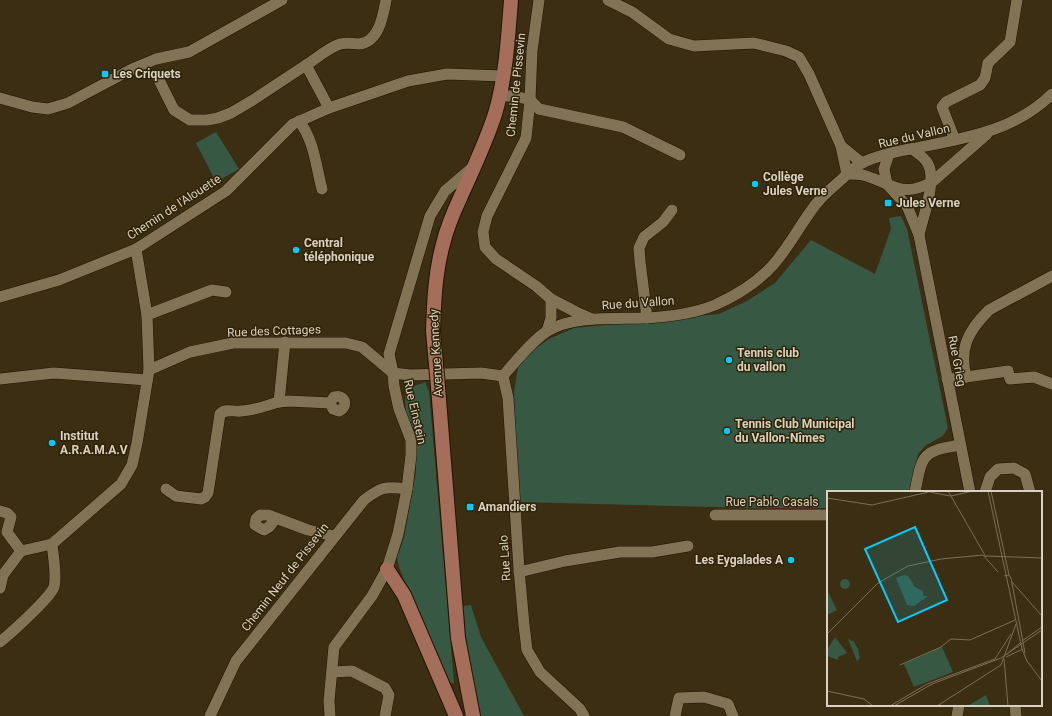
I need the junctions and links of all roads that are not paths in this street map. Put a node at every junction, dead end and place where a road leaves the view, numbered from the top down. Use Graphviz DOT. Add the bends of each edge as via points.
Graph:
graph roads {
  1 [pos="282,0"];
  2 [pos="386,0"];
  3 [pos="511,0"];
  4 [pos="539,0"];
  5 [pos="608,0"];
  6 [pos="1017,0"];
  7 [pos="306,64"];
  8 [pos="157,76"];
  9 [pos="504,76"];
  10 [pos="1052,94"];
  11 [pos="500,96"];
  12 [pos="0,98"];
  13 [pos="530,100"];
  14 [pos="329,108"];
  15 [pos="299,121"];
  16 [pos="989,132"];
  17 [pos="954,140"];
  18 [pos="841,146"];
  19 [pos="912,148"];
  20 [pos="888,154"];
  21 [pos="680,155"];
  22 [pos="862,163"];
  23 [pos="474,167"];
  24 [pos="848,174"];
  25 [pos="932,182"];
  26 [pos="886,184"];
  27 [pos="322,189"];
  28 [pos="672,210"];
  29 [pos="919,235"];
  30 [pos="136,249"];
  31 [pos="1052,276"];
  32 [pos="226,292"];
  33 [pos="0,296"];
  34 [pos="551,299"];
  35 [pos="147,315"];
  36 [pos="646,318"];
  37 [pos="592,319"];
  38 [pos="547,331"];
  39 [pos="285,342"];
  40 [pos="393,373"];
  41 [pos="148,375"];
  42 [pos="503,376"];
  43 [pos="966,377"];
  44 [pos="0,379"];
  45 [pos="947,379"];
  46 [pos="1052,384"];
  47 [pos="279,402"];
  48 [pos="330,403"];
  49 [pos="960,445"];
  50 [pos="166,489"];
  51 [pos="407,489"];
  52 [pos="914,491"];
  53 [pos="970,491"];
  54 [pos="986,491"];
  55 [pos="1030,491"];
  56 [pos="0,511"];
  57 [pos="715,515"];
  58 [pos="827,515"];
  59 [pos="276,518"];
  60 [pos="334,536"];
  61 [pos="52,544"];
  62 [pos="688,546"];
  63 [pos="21,551"];
  64 [pos="387,568"];
  65 [pos="519,572"];
  66 [pos="0,588"];
  67 [pos="0,642"];
  68 [pos="332,672"];
  69 [pos="959,706"];
  70 [pos="1015,706"];
  71 [pos="210,716"];
  72 [pos="330,716"];
  73 [pos="385,716"];
  74 [pos="456,716"];
  75 [pos="473,716"];
  76 [pos="584,716"];
  77 [pos="675,716"];
  78 [pos="733,716"];
  79 [pos="957,716"];
  80 [pos="1016,716"];
  1 -- 12 [label="street" via="189,52 156,59 132,69 68,103 48,108 32,107"];
  2 -- 7 [label="street" via="382,20 369,41 341,44"];
  3 -- 9 [label="main road, Avenue Kennedy"];
  4 -- 13 [label="street, Chemin de Pissevin" via="532,51"];
  5 -- 18 [label="street" via="632,12 669,39 684,44 694,46 754,43 799,57"];
  6 -- 17 [label="street" via="1010,42 988,63 985,78 980,85 946,102 942,107"];
  7 -- 8 [label="street" via="231,113 207,120 190,120 174,110"];
  7 -- 14 [label="street"];
  9 -- 11 [label="main road, Avenue Kennedy"];
  9 -- 14 [label="street, Chemin de l'Alouette" via="455,74 408,81"];
  10 -- 16 [label="street, Rue du Vallon" via="1019,119"];
  11 -- 13 [label="street"];
  11 -- 23 [label="main road, Avenue Kennedy" via="495,116"];
  13 -- 21 [label="street" via="539,109 623,127"];
  13 -- 34 [label="street, Chemin de Pissevin" via="526,138 487,216 483,232 485,247 496,259"];
  14 -- 15 [label="street, Chemin de l'Alouette"];
  15 -- 27 [label="street" via="310,139"];
  15 -- 30 [label="street, Chemin de l'Alouette" via="226,191"];
  16 -- 17 [label="street, Rue du Vallon"];
  16 -- 25 [label="street, Rue du Vallon"];
  17 -- 19 [label="street, Rue du Vallon"];
  18 -- 22 [label="street"];
  18 -- 24 [label="street"];
  19 -- 20 [label="street, Rue du Vallon"];
  19 -- 25 [label="street, Rue Grieg" via="928,162"];
  20 -- 22 [label="street, Rue du Vallon"];
  20 -- 26 [label="street" via="884,169"];
  22 -- 24 [label="street, Rue du Vallon"];
  23 -- 40 [label="street, Rue Einstein" via="445,191 430,216 389,354"];
  23 -- 75 [label="main road, Avenue Kennedy, bridge" via="443,244 434,292 432,332 458,638"];
  24 -- 26 [label="street, Rue du Vallon" via="862,175"];
  24 -- 36 [label="street, Rue du Vallon" via="816,205 773,265 738,294 713,306"];
  25 -- 26 [label="street, Rue du Vallon" via="912,190 899,190"];
  25 -- 29 [label="street, Rue Grieg"];
  26 -- 29 [label="street, Rue Grieg" via="907,206"];
  28 -- 36 [label="street" via="663,222 644,237 640,248"];
  29 -- 45 [label="street, Rue Grieg"];
  30 -- 33 [label="street, Chemin de l'Alouette" via="59,280"];
  30 -- 35 [label="street"];
  31 -- 43 [label="street" via="1000,303 980,318 964,350 963,364"];
  32 -- 35 [label="street" via="212,290"];
  34 -- 37 [label="street, Chemin de Pissevin"];
  34 -- 38 [label="street" via="551,318"];
  35 -- 41 [label="street"];
  36 -- 37 [label="street, Rue du Vallon"];
  37 -- 38 [label="street, Rue du Vallon" via="563,324"];
  38 -- 42 [label="street, Rue du Vallon"];
  39 -- 40 [label="street, Rue des Cottages" via="346,343 362,347"];
  39 -- 41 [label="street, Rue des Cottages" via="233,343 190,352"];
  39 -- 47 [label="street"];
  40 -- 42 [label="street" via="481,373"];
  40 -- 51 [label="street, Rue Einstein" via="399,409 411,440"];
  41 -- 44 [label="street, Rue des Cottages" via="54,373"];
  41 -- 61 [label="street" via="138,443 132,465 121,484"];
  42 -- 65 [label="street, Rue Lalo" via="508,398"];
  43 -- 45 [label="street"];
  43 -- 46 [label="street" via="1008,372 1010,380 1034,377"];
  45 -- 49 [label="street, Rue Grieg"];
  47 -- 48 [label="street"];
  47 -- 50 [label="street" via="242,411 221,412 206,497 202,499 176,496"];
  49 -- 52 [label="street" via="939,448 928,454 920,467"];
  49 -- 53 [label="street, Rue Grieg"];
  51 -- 60 [label="street, Chemin Neuf de Pissevin" via="378,489 364,500"];
  51 -- 64 [label="street, Rue Einstein" via="398,534"];
  54 -- 55 [label="street" via="990,477 998,469 1014,468 1025,474"];
  56 -- 63 [label="street" via="11,517 7,532"];
  57 -- 58 [label="street, Rue Pablo Casals"];
  59 -- 60 [label="street"];
  60 -- 71 [label="street, Chemin Neuf de Pissevin" via="236,661"];
  61 -- 63 [label="street"];
  61 -- 67 [label="street" via="54,586 48,597"];
  62 -- 65 [label="street" via="652,552 620,552"];
  63 -- 66 [label="street" via="3,575"];
  64 -- 68 [label="street, Rue Einstein" via="372,596 334,647"];
  64 -- 74 [label="main road" via="404,594"];
  65 -- 76 [label="street, Rue Lalo" via="527,650 540,672 580,709"];
  68 -- 72 [label="street, Rue Einstein"];
  68 -- 73 [label="street" via="352,671 385,688 389,695"];
  69 -- 79 [label="street"];
  70 -- 80 [label="street"];
  77 -- 78 [label="street" via="679,698 704,696 728,704"];
}
